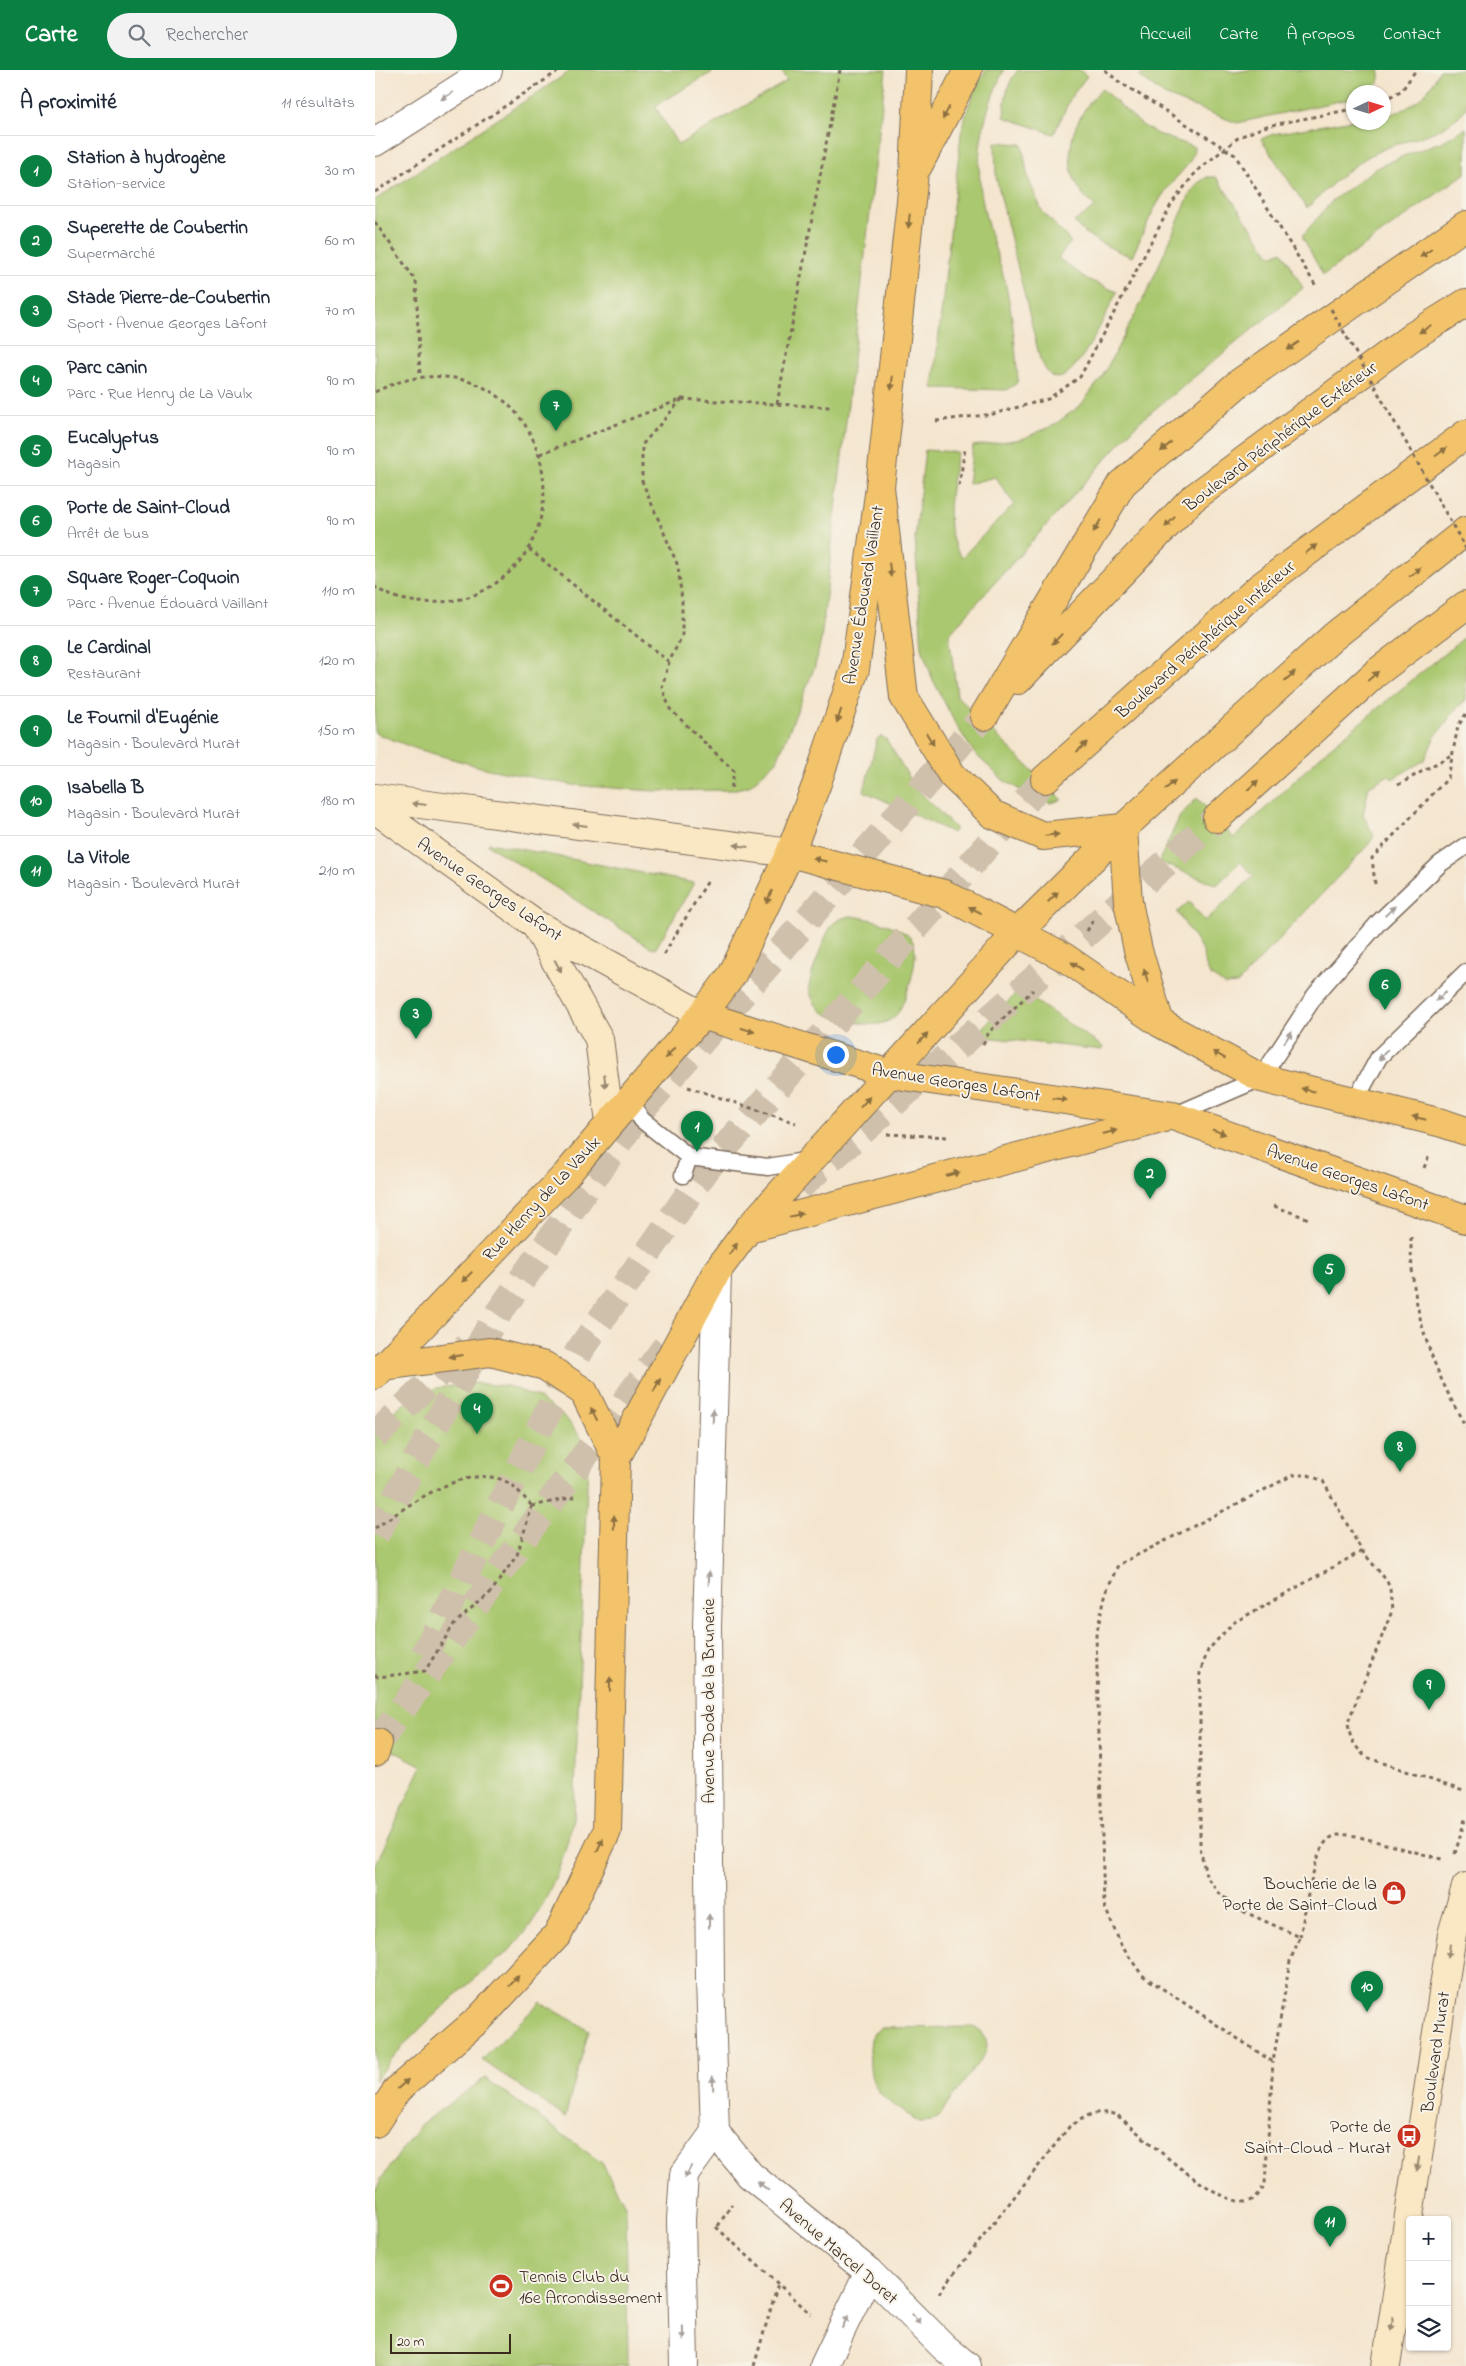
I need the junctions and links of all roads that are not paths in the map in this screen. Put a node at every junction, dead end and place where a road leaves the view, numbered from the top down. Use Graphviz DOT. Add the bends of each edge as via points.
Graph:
graph roads {
  1 [pos="489,70"];
  2 [pos="919,70"];
  3 [pos="968,70"];
  4 [pos="375,142"];
  5 [pos="914,173"];
  6 [pos="1466,225"];
  7 [pos="1466,303"];
  8 [pos="1466,434"];
  9 [pos="880,487"];
  10 [pos="1466,531"];
  11 [pos="1466,605"];
  12 [pos="1045,779"];
  13 [pos="375,798"];
  14 [pos="375,809"];
  15 [pos="1217,818"];
  16 [pos="1123,828"];
  17 [pos="1466,846"];
  18 [pos="790,853"];
  19 [pos="535,924"];
  20 [pos="1018,932"];
  21 [pos="1466,972"];
  22 [pos="702,1016"];
  23 [pos="1160,1023"];
  24 [pos="890,1074"];
  25 [pos="1261,1078"];
  26 [pos="629,1100"];
  27 [pos="1355,1101"];
  28 [pos="1173,1116"];
  29 [pos="610,1123"];
  30 [pos="1466,1131"];
  31 [pos="689,1157"];
  32 [pos="811,1160"];
  33 [pos="683,1175"];
  34 [pos="1466,1219"];
  35 [pos="749,1228"];
  36 [pos="717,1271"];
  37 [pos="379,1370"];
  38 [pos="616,1458"];
  39 [pos="1466,1887"];
  40 [pos="375,2124"];
  41 [pos="715,2132"];
  42 [pos="869,2272"];
  43 [pos="683,2366"];
  44 [pos="824,2366"];
  45 [pos="967,2366"];
  46 [pos="1386,2366"];
  1 -- 4 [label="street, one-way"];
  2 -- 5 [label="main road, Avenue Édouard Vaillant"];
  3 -- 5 [label="main road, Avenue Édouard Vaillant, one-way"];
  5 -- 9 [label="main road, Avenue Édouard Vaillant, one-way"];
  6 -- 7 [label="main road, Boulevard Périphérique Extérieur" via="1239,384 1122,484 984,716 1192,499 1413,336"];
  12 -- 8 [label="main road, Boulevard Périphérique Intérieur, one-way" via="1260,587"];
  9 -- 16 [label="main road, one-way" via="904,697 952,774 992,814 1043,836"];
  9 -- 18 [label="main road, Avenue Édouard Vaillant, one-way" via="855,669"];
  16 -- 10 [label="main road, one-way" via="1333,637"];
  15 -- 11 [label="main road, one-way" via="1376,673"];
  18 -- 13 [label="main road, one-way"];
  14 -- 19 [label="main road, Avenue Georges Lafont"];
  20 -- 16 [label="main road, one-way"];
  23 -- 16 [label="main road, one-way" via="1138,950 1128,902"];
  25 -- 17 [label="lane, one-way" via="1316,994 1379,922 1440,864"];
  20 -- 18 [label="main road, one-way" via="944,894"];
  18 -- 22 [label="main road, Avenue Édouard Vaillant, one-way" via="732,975"];
  19 -- 22 [label="main road, Avenue Georges Lafont"];
  19 -- 29 [label="main road, one-way" via="599,1039"];
  23 -- 20 [label="main road, one-way" via="1064,957"];
  24 -- 20 [label="main road, one-way"];
  21 -- 27 [label="lane, one-way" via="1379,1057"];
  22 -- 24 [label="main road, Avenue Georges Lafont, one-way"];
  22 -- 26 [label="main road, Rue Henry de La Vaulx, one-way"];
  25 -- 23 [label="main road, one-way"];
  24 -- 28 [label="main road, Avenue Georges Lafont, one-way"];
  32 -- 24 [label="main road, one-way"];
  27 -- 25 [label="main road, one-way"];
  25 -- 28 [label="lane"];
  26 -- 29 [label="main road, Rue Henry de La Vaulx"];
  26 -- 31 [label="lane" via="642,1120"];
  30 -- 27 [label="main road, one-way"];
  28 -- 34 [label="main road, Avenue Georges Lafont, one-way"];
  35 -- 28 [label="main road, one-way"];
  29 -- 37 [label="main road, Rue Henry de La Vaulx, one-way" via="566,1175"];
  31 -- 32 [label="lane" via="768,1167"];
  31 -- 33 [label="lane"];
  32 -- 35 [label="main road"];
  36 -- 35 [label="main road, one-way"];
  38 -- 36 [label="main road, one-way"];
  41 -- 36 [label="street, Avenue Dode de la Brunerie, one-way" via="710,1978 707,1627"];
  38 -- 37 [label="main road, one-way" via="583,1392 545,1366 490,1352"];
  40 -- 38 [label="main road, one-way" via="397,2090 481,2017 558,1934 607,1830"];
  39 -- 46 [label="main road, Boulevard Murat, one-way" via="1452,1934"];
  42 -- 41 [label="street, Avenue Marcel Doret, one-way" via="750,2176"];
  41 -- 43 [label="street, one-way" via="684,2175 681,2219"];
  44 -- 42 [label="street, one-way"];
  42 -- 45 [label="street, Avenue Marcel Doret, one-way" via="943,2347"];
}
